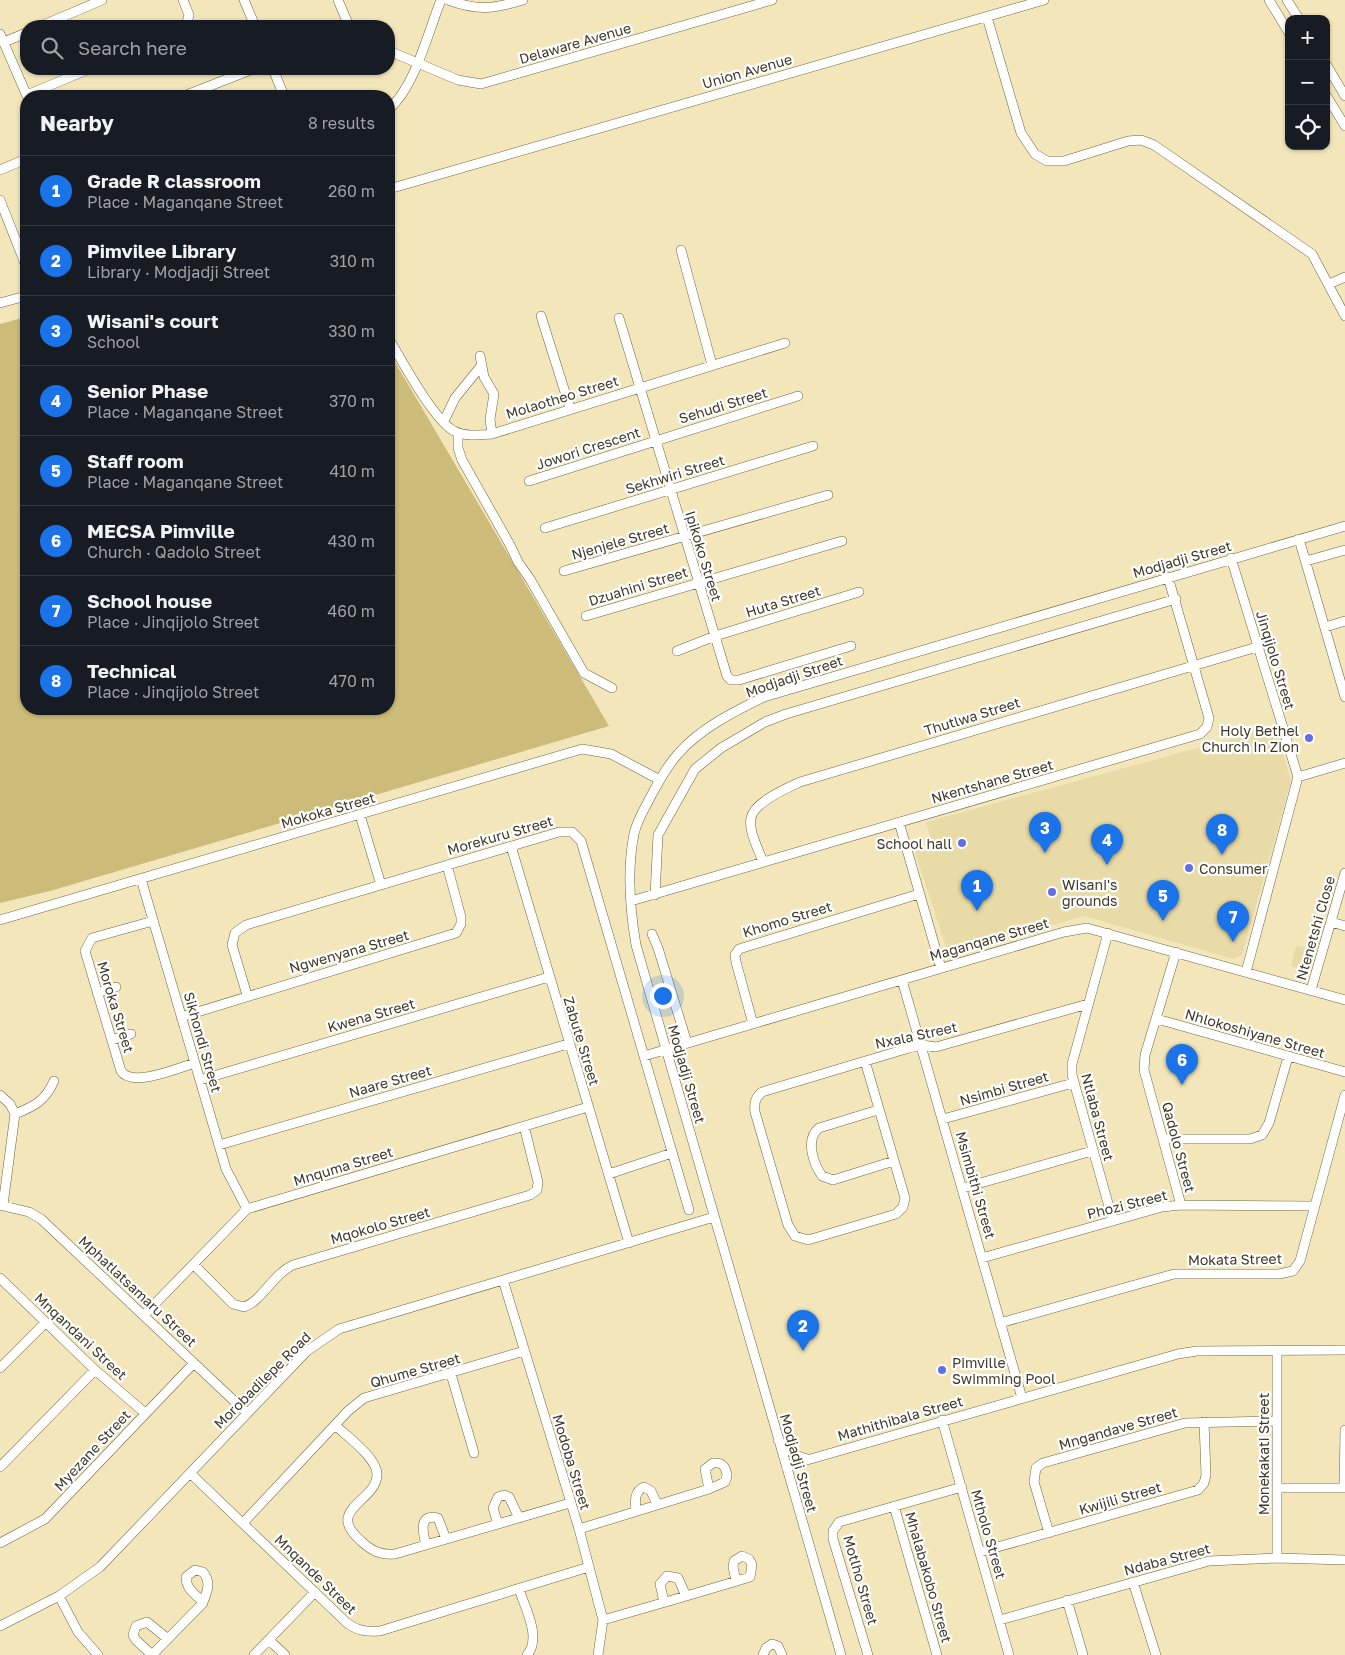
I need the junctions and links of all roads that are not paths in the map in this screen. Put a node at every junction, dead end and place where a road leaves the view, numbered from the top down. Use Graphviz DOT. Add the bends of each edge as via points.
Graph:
graph roads {
  1 [pos="102,0"];
  2 [pos="183,0"];
  3 [pos="244,0"];
  4 [pos="338,0"];
  5 [pos="441,0"];
  6 [pos="448,0"];
  7 [pos="523,0"];
  8 [pos="772,0"];
  9 [pos="1044,0"];
  10 [pos="1269,0"];
  11 [pos="1287,0"];
  12 [pos="1296,15"];
  13 [pos="987,17"];
  14 [pos="55,20"];
  15 [pos="188,20"];
  16 [pos="252,20"];
  17 [pos="346,20"];
  18 [pos="1285,26"];
  19 [pos="20,34"];
  20 [pos="2,38"];
  21 [pos="395,53"];
  22 [pos="417,62"];
  23 [pos="1330,71"];
  24 [pos="75,75"];
  25 [pos="238,75"];
  26 [pos="275,75"];
  27 [pos="24,90"];
  28 [pos="41,90"];
  29 [pos="200,90"];
  30 [pos="282,90"];
  31 [pos="1345,96"];
  32 [pos="1330,102"];
  33 [pos="395,103"];
  34 [pos="1345,126"];
  35 [pos="20,162"];
  36 [pos="458,169"];
  37 [pos="0,170"];
  38 [pos="395,187"];
  39 [pos="395,193"];
  40 [pos="0,200"];
  41 [pos="681,250"];
  42 [pos="20,251"];
  43 [pos="1345,277"];
  44 [pos="1328,284"];
  45 [pos="20,298"];
  46 [pos="1341,299"];
  47 [pos="0,303"];
  48 [pos="541,316"];
  49 [pos="1345,316"];
  50 [pos="618,318"];
  51 [pos="785,343"];
  52 [pos="395,348"];
  53 [pos="480,356"];
  54 [pos="712,365"];
  55 [pos="481,366"];
  56 [pos="640,388"];
  57 [pos="798,396"];
  58 [pos="570,408"];
  59 [pos="444,421"];
  60 [pos="458,433"];
  61 [pos="492,434"];
  62 [pos="655,441"];
  63 [pos="813,446"];
  64 [pos="529,481"];
  65 [pos="670,489"];
  66 [pos="828,494"];
  67 [pos="1345,526"];
  68 [pos="544,528"];
  69 [pos="684,537"];
  70 [pos="1298,539"];
  71 [pos="842,542"];
  72 [pos="1345,550"];
  73 [pos="1231,558"];
  74 [pos="1306,561"];
  75 [pos="564,571"];
  76 [pos="1168,577"];
  77 [pos="698,582"];
  78 [pos="859,592"];
  79 [pos="1176,599"];
  80 [pos="586,616"];
  81 [pos="1345,621"];
  82 [pos="1325,627"];
  83 [pos="715,636"];
  84 [pos="851,646"];
  85 [pos="1257,647"];
  86 [pos="677,650"];
  87 [pos="1195,665"];
  88 [pos="612,688"];
  89 [pos="1345,694"];
  90 [pos="1345,763"];
  91 [pos="1298,777"];
  92 [pos="660,780"];
  93 [pos="360,815"];
  94 [pos="899,822"];
  95 [pos="511,846"];
  96 [pos="763,862"];
  97 [pos="447,865"];
  98 [pos="1345,873"];
  99 [pos="141,879"];
  100 [pos="382,884"];
  101 [pos="655,894"];
  102 [pos="919,894"];
  103 [pos="631,902"];
  104 [pos="0,920"];
  105 [pos="153,921"];
  106 [pos="1331,922"];
  107 [pos="1345,926"];
  108 [pos="1108,933"];
  109 [pos="652,934"];
  110 [pos="1176,952"];
  111 [pos="941,968"];
  112 [pos="1246,972"];
  113 [pos="549,976"];
  114 [pos="902,980"];
  115 [pos="116,987"];
  116 [pos="1311,990"];
  117 [pos="97,993"];
  118 [pos="247,996"];
  119 [pos="1345,1000"];
  120 [pos="1088,1004"];
  121 [pos="182,1017"];
  122 [pos="1157,1019"];
  123 [pos="753,1024"];
  124 [pos="131,1034"];
  125 [pos="112,1040"];
  126 [pos="687,1043"];
  127 [pos="568,1044"];
  128 [pos="922,1045"];
  129 [pos="665,1050"];
  130 [pos="644,1056"];
  131 [pos="1288,1057"];
  132 [pos="865,1061"];
  133 [pos="195,1063"];
  134 [pos="1345,1072"];
  135 [pos="200,1080"];
  136 [pos="54,1081"];
  137 [pos="1073,1083"];
  138 [pos="0,1095"];
  139 [pos="1345,1095"];
  140 [pos="588,1107"];
  141 [pos="878,1110"];
  142 [pos="15,1114"];
  143 [pos="943,1120"];
  144 [pos="524,1126"];
  145 [pos="1164,1139"];
  146 [pos="219,1144"];
  147 [pos="1092,1151"];
  148 [pos="672,1153"];
  149 [pos="894,1161"];
  150 [pos="609,1174"];
  151 [pos="963,1188"];
  152 [pos="2,1205"];
  153 [pos="1180,1205"];
  154 [pos="1314,1206"];
  155 [pos="247,1209"];
  156 [pos="689,1210"];
  157 [pos="714,1218"];
  158 [pos="1113,1221"];
  159 [pos="628,1243"];
  160 [pos="982,1258"];
  161 [pos="194,1266"];
  162 [pos="0,1278"];
  163 [pos="503,1280"];
  164 [pos="144,1315"];
  165 [pos="1000,1323"];
  166 [pos="45,1324"];
  167 [pos="1345,1350"];
  168 [pos="524,1351"];
  169 [pos="1277,1351"];
  170 [pos="194,1363"];
  171 [pos="0,1368"];
  172 [pos="95,1370"];
  173 [pos="451,1374"];
  174 [pos="1022,1398"];
  175 [pos="146,1413"];
  176 [pos="247,1413"];
  177 [pos="942,1420"];
  178 [pos="1276,1421"];
  179 [pos="1204,1422"];
  180 [pos="336,1426"];
  181 [pos="1345,1430"];
  182 [pos="778,1440"];
  183 [pos="474,1452"];
  184 [pos="807,1459"];
  185 [pos="786,1466"];
  186 [pos="0,1467"];
  187 [pos="190,1473"];
  188 [pos="962,1487"];
  189 [pos="1344,1487"];
  190 [pos="1277,1488"];
  191 [pos="709,1489"];
  192 [pos="570,1502"];
  193 [pos="657,1504"];
  194 [pos="894,1506"];
  195 [pos="636,1511"];
  196 [pos="519,1518"];
  197 [pos="243,1523"];
  198 [pos="498,1524"];
  199 [pos="579,1529"];
  200 [pos="1049,1533"];
  201 [pos="446,1539"];
  202 [pos="0,1544"];
  203 [pos="426,1545"];
  204 [pos="980,1552"];
  205 [pos="1277,1558"];
  206 [pos="1345,1560"];
  207 [pos="589,1567"];
  208 [pos="736,1581"];
  209 [pos="1133,1582"];
  210 [pos="519,1589"];
  211 [pos="315,1592"];
  212 [pos="59,1596"];
  213 [pos="686,1596"];
  214 [pos="1067,1600"];
  215 [pos="203,1602"];
  216 [pos="664,1602"];
  217 [pos="603,1620"];
  218 [pos="1000,1620"];
  219 [pos="0,1626"];
  220 [pos="168,1639"];
  221 [pos="269,1640"];
  222 [pos="98,1655"];
  223 [pos="152,1655"];
  224 [pos="254,1655"];
  225 [pos="285,1655"];
  226 [pos="527,1655"];
  227 [pos="598,1655"];
  228 [pos="763,1655"];
  229 [pos="782,1655"];
  230 [pos="841,1655"];
  231 [pos="868,1655"];
  232 [pos="937,1655"];
  233 [pos="1009,1655"];
  234 [pos="1084,1655"];
  235 [pos="1156,1655"];
  1 -- 14 [label="street"];
  2 -- 15 [label="street"];
  3 -- 16 [label="street"];
  4 -- 17 [label="street"];
  5 -- 22 [label="street"];
  6 -- 7 [label="street" via="483,9"];
  8 -- 22 [label="street, Delaware Avenue" via="486,83 468,83"];
  9 -- 13 [label="street, Union Avenue"];
  10 -- 18 [label="street"];
  11 -- 12 [label="street"];
  13 -- 36 [label="street, Union Avenue"];
  13 -- 44 [label="street" via="1021,133 1035,154 1054,162 1128,141 1141,140 1154,145 1303,247 1315,258"];
  19 -- 20 [label="street"];
  20 -- 27 [label="street"];
  21 -- 22 [label="street, Delaware Avenue"];
  22 -- 33 [label="street" via="403,94"];
  23 -- 31 [label="street"];
  24 -- 28 [label="street"];
  25 -- 29 [label="street"];
  26 -- 30 [label="street"];
  32 -- 34 [label="street"];
  35 -- 37 [label="street"];
  36 -- 38 [label="street, Union Avenue"];
  36 -- 39 [label="street, Union Avenue"];
  40 -- 42 [label="street"];
  41 -- 54 [label="street"];
  43 -- 44 [label="street"];
  44 -- 46 [label="street"];
  45 -- 47 [label="street"];
  46 -- 49 [label="street"];
  48 -- 58 [label="street"];
  50 -- 56 [label="street, Ipikoko Street"];
  51 -- 54 [label="street, Molaotheo Street"];
  52 -- 59 [label="street"];
  53 -- 55 [label="street"];
  54 -- 56 [label="street, Molaotheo Street"];
  55 -- 59 [label="street" via="455,398"];
  55 -- 61 [label="street" via="494,394 490,419"];
  56 -- 58 [label="street, Molaotheo Street"];
  56 -- 62 [label="street, Ipikoko Street"];
  57 -- 62 [label="street, Sehudi Street"];
  58 -- 61 [label="street, Molaotheo Street"];
  59 -- 60 [label="street"];
  60 -- 61 [label="street, Molaotheo Street" via="471,436"];
  60 -- 88 [label="street" via="462,460 569,649 584,673"];
  62 -- 64 [label="street, Jowori Crescent"];
  62 -- 65 [label="street, Ipikoko Street"];
  63 -- 65 [label="street, Sekhwiri Street"];
  65 -- 68 [label="street, Sekhwiri Street"];
  65 -- 69 [label="street, Ipikoko Street"];
  66 -- 69 [label="street, Njenjele Street"];
  67 -- 70 [label="street, Modjadji Street"];
  69 -- 75 [label="street, Njenjele Street"];
  69 -- 77 [label="street, Ipikoko Street"];
  70 -- 73 [label="street, Modjadji Street"];
  70 -- 74 [label="street"];
  71 -- 77 [label="street, Dzuahini Street"];
  72 -- 74 [label="street"];
  73 -- 76 [label="street, Modjadji Street"];
  73 -- 85 [label="street, Jinqijolo Street"];
  74 -- 82 [label="street"];
  76 -- 79 [label="street, Nkentshane Street"];
  76 -- 92 [label="street, Modjadji Street" via="764,697 694,739 679,752"];
  77 -- 80 [label="street, Dzuahini Street"];
  77 -- 83 [label="street, Ipikoko Street"];
  78 -- 83 [label="street, Huta Street"];
  79 -- 87 [label="street, Nkentshane Street"];
  79 -- 101 [label="street" via="786,714 742,735 698,766 658,835"];
  81 -- 82 [label="street"];
  82 -- 89 [label="street"];
  83 -- 84 [label="street, Ipikoko Street" via="727,676 735,680"];
  83 -- 86 [label="street"];
  85 -- 87 [label="street, Thutlwa Street"];
  85 -- 91 [label="street, Jinqijolo Street"];
  87 -- 94 [label="street, Nkentshane Street" via="1209,718 1207,727 1198,736"];
  87 -- 96 [label="street, Thutlwa Street" via="800,782 758,806 752,814 751,827"];
  90 -- 91 [label="street"];
  91 -- 112 [label="street"];
  92 -- 93 [label="street, Mokoka Street" via="611,754 582,749"];
  92 -- 103 [label="street, Modjadji Street" via="634,833"];
  93 -- 99 [label="street, Mokoka Street"];
  93 -- 100 [label="street"];
  94 -- 96 [label="street, Nkentshane Street"];
  94 -- 102 [label="street"];
  95 -- 97 [label="street, Morekuru Street"];
  95 -- 113 [label="street, Zabute Street"];
  95 -- 130 [label="street, Morekuru Street" via="562,831 570,831 579,838"];
  96 -- 101 [label="street, Nkentshane Street"];
  97 -- 100 [label="street, Morekuru Street"];
  97 -- 118 [label="street, Ngwenyana Street" via="461,917 456,933"];
  98 -- 106 [label="street, Ntenetshi Close"];
  99 -- 104 [label="street, Mokoka Street"];
  99 -- 105 [label="street, Sikhondi Street"];
  100 -- 118 [label="street, Morekuru Street" via="241,928 232,938 232,945"];
  101 -- 103 [label="street, Nkentshane Street"];
  102 -- 111 [label="street"];
  102 -- 123 [label="street, Khomo Street" via="739,949 735,955 736,962"];
  103 -- 129 [label="street, Modjadji Street" via="636,945"];
  105 -- 117 [label="street, Moroka Street" via="92,938 88,943 85,950"];
  105 -- 121 [label="street, Sikhondi Street"];
  106 -- 107 [label="street"];
  106 -- 116 [label="street, Ntenetshi Close"];
  108 -- 110 [label="street, Maganqane Street"];
  108 -- 111 [label="street, Maganqane Street" via="1087,928 1064,932"];
  108 -- 120 [label="street, Ntlaba Street"];
  109 -- 126 [label="street"];
  110 -- 112 [label="street, Maganqane Street"];
  110 -- 122 [label="street, Qadolo Street"];
  111 -- 114 [label="street, Maganqane Street"];
  112 -- 116 [label="street, Maganqane Street"];
  113 -- 127 [label="street, Zabute Street"];
  113 -- 135 [label="street, Kwena Street"];
  114 -- 123 [label="street, Maganqane Street"];
  114 -- 128 [label="street, Msimbithi Street"];
  115 -- 117 [label="street"];
  116 -- 119 [label="street, Maganqane Street"];
  117 -- 125 [label="street, Moroka Street"];
  118 -- 121 [label="street, Ngwenyana Street"];
  120 -- 128 [label="street, Nxala Street" via="936,1048"];
  120 -- 137 [label="street, Ntlaba Street" via="1072,1064"];
  121 -- 133 [label="street, Sikhondi Street"];
  122 -- 131 [label="street, Nhlokoshiyane Street"];
  122 -- 145 [label="street, Qadolo Street" via="1145,1055 1144,1070"];
  123 -- 126 [label="street, Maganqane Street"];
  124 -- 125 [label="street"];
  125 -- 133 [label="street, Moroka Street" via="121,1071 128,1078 145,1077"];
  126 -- 129 [label="street, Maganqane Street"];
  127 -- 140 [label="street, Zabute Street"];
  127 -- 146 [label="street, Naare Street"];
  128 -- 132 [label="street, Nxala Street"];
  128 -- 143 [label="street, Msimbithi Street"];
  129 -- 130 [label="street, Maganqane Street"];
  129 -- 157 [label="street, Modjadji Street"];
  130 -- 148 [label="street, Morekuru Street"];
  131 -- 134 [label="street, Nhlokoshiyane Street"];
  131 -- 145 [label="street" via="1269,1123 1262,1134 1250,1138"];
  132 -- 141 [label="street"];
  132 -- 149 [label="street, Nxala Street" via="762,1092 755,1101 755,1112 788,1225 797,1238 808,1240 900,1212 906,1198"];
  133 -- 135 [label="street, Sikhondi Street"];
  135 -- 146 [label="street, Sikhondi Street"];
  136 -- 142 [label="street" via="40,1103"];
  137 -- 143 [label="street, Nsimbi Street"];
  137 -- 147 [label="street, Ntlaba Street"];
  138 -- 142 [label="street"];
  139 -- 154 [label="street, Mokata Street"];
  140 -- 144 [label="street, Mnquma Street"];
  140 -- 150 [label="street, Zabute Street"];
  141 -- 149 [label="street"];
  141 -- 149 [label="street" via="827,1124 815,1131 810,1141 815,1162 822,1176 833,1180"];
  142 -- 152 [label="street"];
  143 -- 151 [label="street, Msimbithi Street"];
  144 -- 155 [label="street, Mnquma Street"];
  144 -- 161 [label="street, Mqokolo Street" via="538,1182 537,1190 530,1195 293,1265 244,1307 233,1304"];
  145 -- 153 [label="street, Qadolo Street"];
  146 -- 155 [label="street, Sikhondi Street" via="226,1168"];
  147 -- 151 [label="street"];
  147 -- 158 [label="street, Ntlaba Street"];
  148 -- 150 [label="street"];
  148 -- 156 [label="street, Morekuru Street"];
  150 -- 159 [label="street, Zabute Street"];
  151 -- 160 [label="street, Msimbithi Street"];
  152 -- 164 [label="street, Mphatlatsamaru Street" via="42,1219"];
  153 -- 154 [label="street, Phozi Street"];
  153 -- 158 [label="street, Phozi Street"];
  154 -- 165 [label="street, Mokata Street" via="1299,1263 1290,1272 1178,1273"];
  155 -- 161 [label="street"];
  157 -- 159 [label="street, Morobadilepe Road"];
  157 -- 182 [label="street, Modjadji Street"];
  158 -- 160 [label="street, Phozi Street"];
  159 -- 163 [label="street, Morobadilepe Road"];
  160 -- 165 [label="street, Msimbithi Street"];
  161 -- 164 [label="street"];
  162 -- 166 [label="street, Mnqandani Street"];
  163 -- 168 [label="street, Modoba Street"];
  163 -- 176 [label="street, Morobadilepe Road" via="339,1329 307,1351"];
  164 -- 170 [label="street, Mphatlatsamaru Street"];
  165 -- 174 [label="street, Msimbithi Street"];
  166 -- 171 [label="street"];
  166 -- 172 [label="street, Mnqandani Street"];
  167 -- 169 [label="street, Mathithibala Street"];
  168 -- 173 [label="street, Qhume Street"];
  168 -- 192 [label="street, Modoba Street"];
  169 -- 174 [label="street, Mathithibala Street" via="1178,1354"];
  169 -- 178 [label="street, Monekakati Street"];
  170 -- 175 [label="street, Myezane Street"];
  170 -- 176 [label="street, Mphatlatsamaru Street"];
  172 -- 175 [label="street, Mnqandani Street"];
  172 -- 186 [label="street"];
  173 -- 180 [label="street, Qhume Street" via="364,1398"];
  173 -- 183 [label="street"];
  174 -- 177 [label="street, Mathithibala Street"];
  175 -- 202 [label="street, Myezane Street" via="45,1518"];
  176 -- 187 [label="street, Morobadilepe Road"];
  177 -- 184 [label="street, Mathithibala Street"];
  177 -- 188 [label="street, Mtholo Street"];
  178 -- 179 [label="street, Mngandave Street"];
  178 -- 190 [label="street, Monekakati Street"];
  179 -- 200 [label="street, Kwijili Street" via="1206,1475 1199,1489"];
  179 -- 200 [label="street, Mngandave Street" via="1185,1423 1039,1466 1034,1478"];
  180 -- 197 [label="street, Qhume Street"];
  180 -- 203 [label="street" via="373,1460 378,1474 375,1484 352,1507 348,1517 349,1528 354,1535 372,1551 382,1555"];
  181 -- 189 [label="street"];
  182 -- 184 [label="street"];
  182 -- 185 [label="street, Modjadji Street"];
  184 -- 185 [label="street, Mathithibala Street"];
  185 -- 230 [label="street, Modjadji Street"];
  187 -- 197 [label="street, Mnqande Street"];
  187 -- 212 [label="street, Morobadilepe Road" via="100,1567"];
  188 -- 194 [label="street, Motlho Street"];
  188 -- 204 [label="street, Mtholo Street"];
  189 -- 190 [label="street"];
  190 -- 205 [label="street, Monekakati Street"];
  191 -- 193 [label="street"];
  192 -- 196 [label="street"];
  192 -- 199 [label="street, Modoba Street"];
  193 -- 195 [label="street"];
  193 -- 195 [label="street" via="652,1491 641,1488 636,1496"];
  194 -- 231 [label="street, Motlho Street" via="839,1522 833,1533"];
  194 -- 232 [label="street, Mhalabakobo Street"];
  195 -- 199 [label="street"];
  196 -- 198 [label="street"];
  196 -- 198 [label="street" via="513,1503 504,1495 494,1501"];
  197 -- 211 [label="street, Mnqande Street"];
  198 -- 201 [label="street"];
  199 -- 207 [label="street, Modoba Street"];
  200 -- 204 [label="street, Kwijili Street"];
  201 -- 203 [label="street"];
  201 -- 203 [label="street" via="438,1518 432,1517 422,1524"];
  204 -- 218 [label="street, Mtholo Street"];
  205 -- 206 [label="street, Ndaba Street"];
  205 -- 209 [label="street, Ndaba Street" via="1210,1561"];
  207 -- 210 [label="street, Mnqande Street"];
  207 -- 217 [label="street, Modoba Street"];
  208 -- 213 [label="street"];
  209 -- 214 [label="street, Ndaba Street"];
  209 -- 235 [label="street"];
  210 -- 211 [label="street, Mnqande Street" via="380,1631 366,1632 347,1623"];
  210 -- 226 [label="street" via="534,1638"];
  211 -- 221 [label="street"];
  212 -- 219 [label="street, Morobadilepe Road"];
  212 -- 222 [label="street" via="78,1632"];
  213 -- 216 [label="street"];
  213 -- 216 [label="street" via="678,1578 668,1576 660,1584"];
  214 -- 218 [label="street, Ndaba Street"];
  214 -- 234 [label="street"];
  215 -- 220 [label="street"];
  216 -- 217 [label="street"];
  217 -- 227 [label="street, Modoba Street"];
  218 -- 233 [label="street, Mtholo Street"];
  220 -- 223 [label="street"];
  220 -- 223 [label="street" via="147,1622 136,1626 133,1635"];
  221 -- 224 [label="street"];
  221 -- 225 [label="street"];
  228 -- 229 [label="street" via="772,1644 778,1646"];
}
